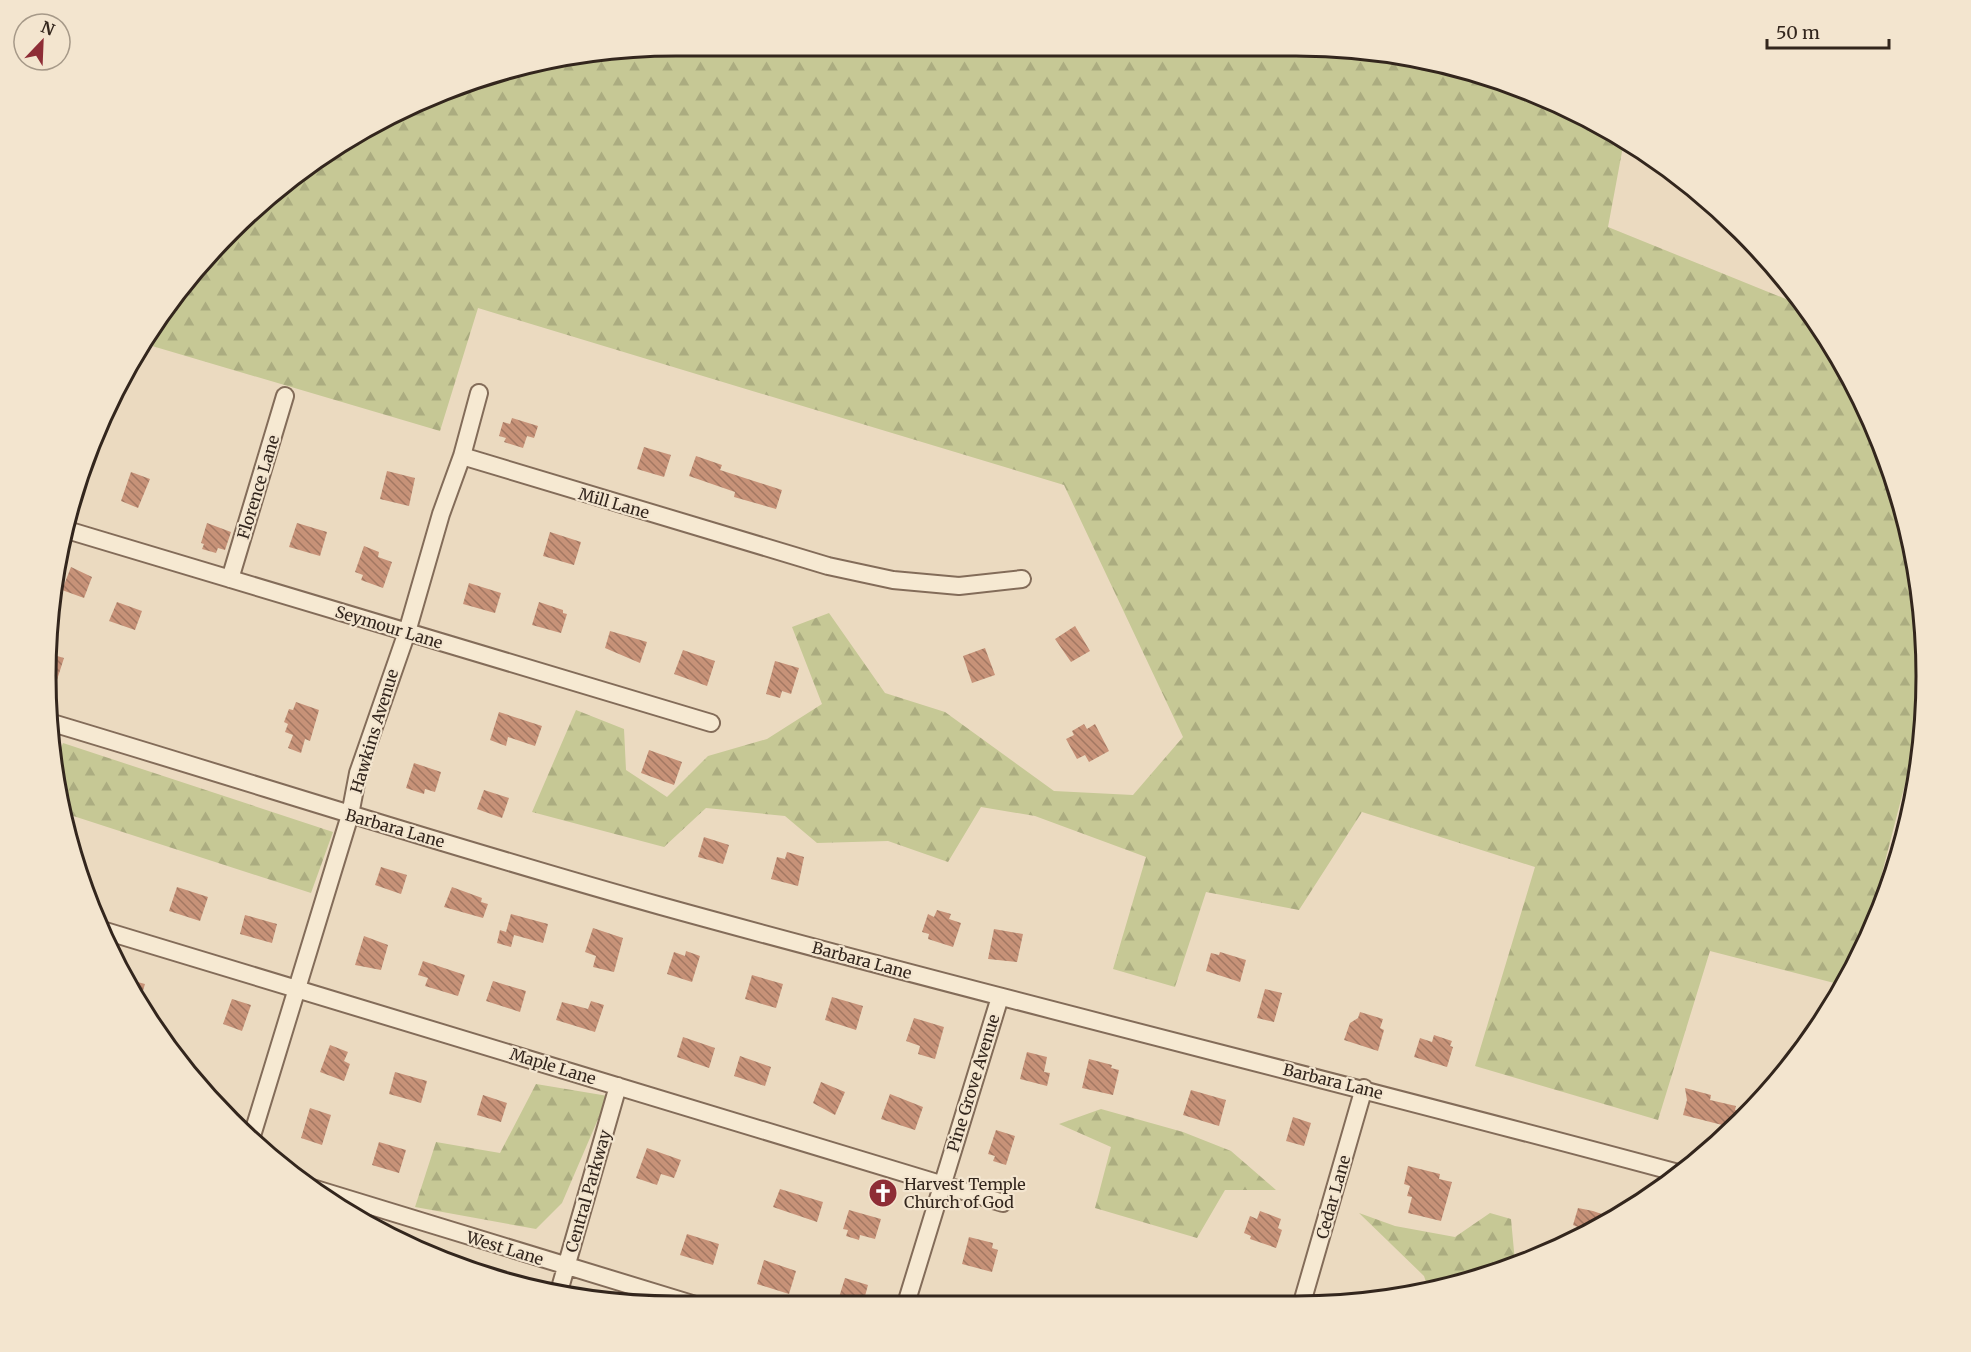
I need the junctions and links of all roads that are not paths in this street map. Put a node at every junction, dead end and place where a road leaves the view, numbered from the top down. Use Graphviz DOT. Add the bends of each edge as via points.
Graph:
graph roads {
  1 [pos="479,393"];
  2 [pos="285,396"];
  3 [pos="462,456"];
  4 [pos="73,532"];
  5 [pos="230,579"];
  6 [pos="1022,579"];
  7 [pos="406,632"];
  8 [pos="711,723"];
  9 [pos="58,724"];
  10 [pos="350,815"];
  11 [pos="112,933"];
  12 [pos="295,987"];
  13 [pos="1000,997"];
  14 [pos="618,1086"];
  15 [pos="1364,1088"];
  16 [pos="253,1130"];
  17 [pos="1669,1171"];
  18 [pos="941,1185"];
  19 [pos="337,1196"];
  20 [pos="1003,1203"];
  21 [pos="567,1267"];
  22 [pos="561,1286"];
  23 [pos="664,1296"];
  24 [pos="908,1296"];
  25 [pos="1304,1296"];
  1 -- 3 [label="street, Hawkins Avenue"];
  2 -- 5 [label="street, Florence Lane"];
  3 -- 6 [label="street, Mill Lane" via="828,566 893,580 959,586"];
  3 -- 7 [label="street, Hawkins Avenue"];
  4 -- 5 [label="street, Seymour Lane"];
  5 -- 7 [label="street, Seymour Lane"];
  7 -- 8 [label="street, Seymour Lane"];
  7 -- 10 [label="street, Hawkins Avenue" via="361,764"];
  9 -- 10 [label="street, Barbara Lane"];
  10 -- 12 [label="street, Hawkins Avenue"];
  10 -- 13 [label="street, Barbara Lane" via="657,905"];
  11 -- 12 [label="street, Maple Lane"];
  12 -- 14 [label="street, Maple Lane"];
  12 -- 16 [label="street, Hawkins Avenue"];
  13 -- 15 [label="street, Barbara Lane"];
  13 -- 18 [label="street, Pine Grove Avenue"];
  14 -- 18 [label="street, Maple Lane"];
  14 -- 21 [label="street, Central Parkway"];
  15 -- 17 [label="street, Barbara Lane"];
  15 -- 25 [label="street, Cedar Lane"];
  18 -- 20 [label="street, Maple Lane"];
  18 -- 24 [label="street, Pine Grove Avenue"];
  19 -- 21 [label="street, West Lane"];
  21 -- 22 [label="street, Central Parkway"];
  21 -- 23 [label="street, West Lane"];
}
